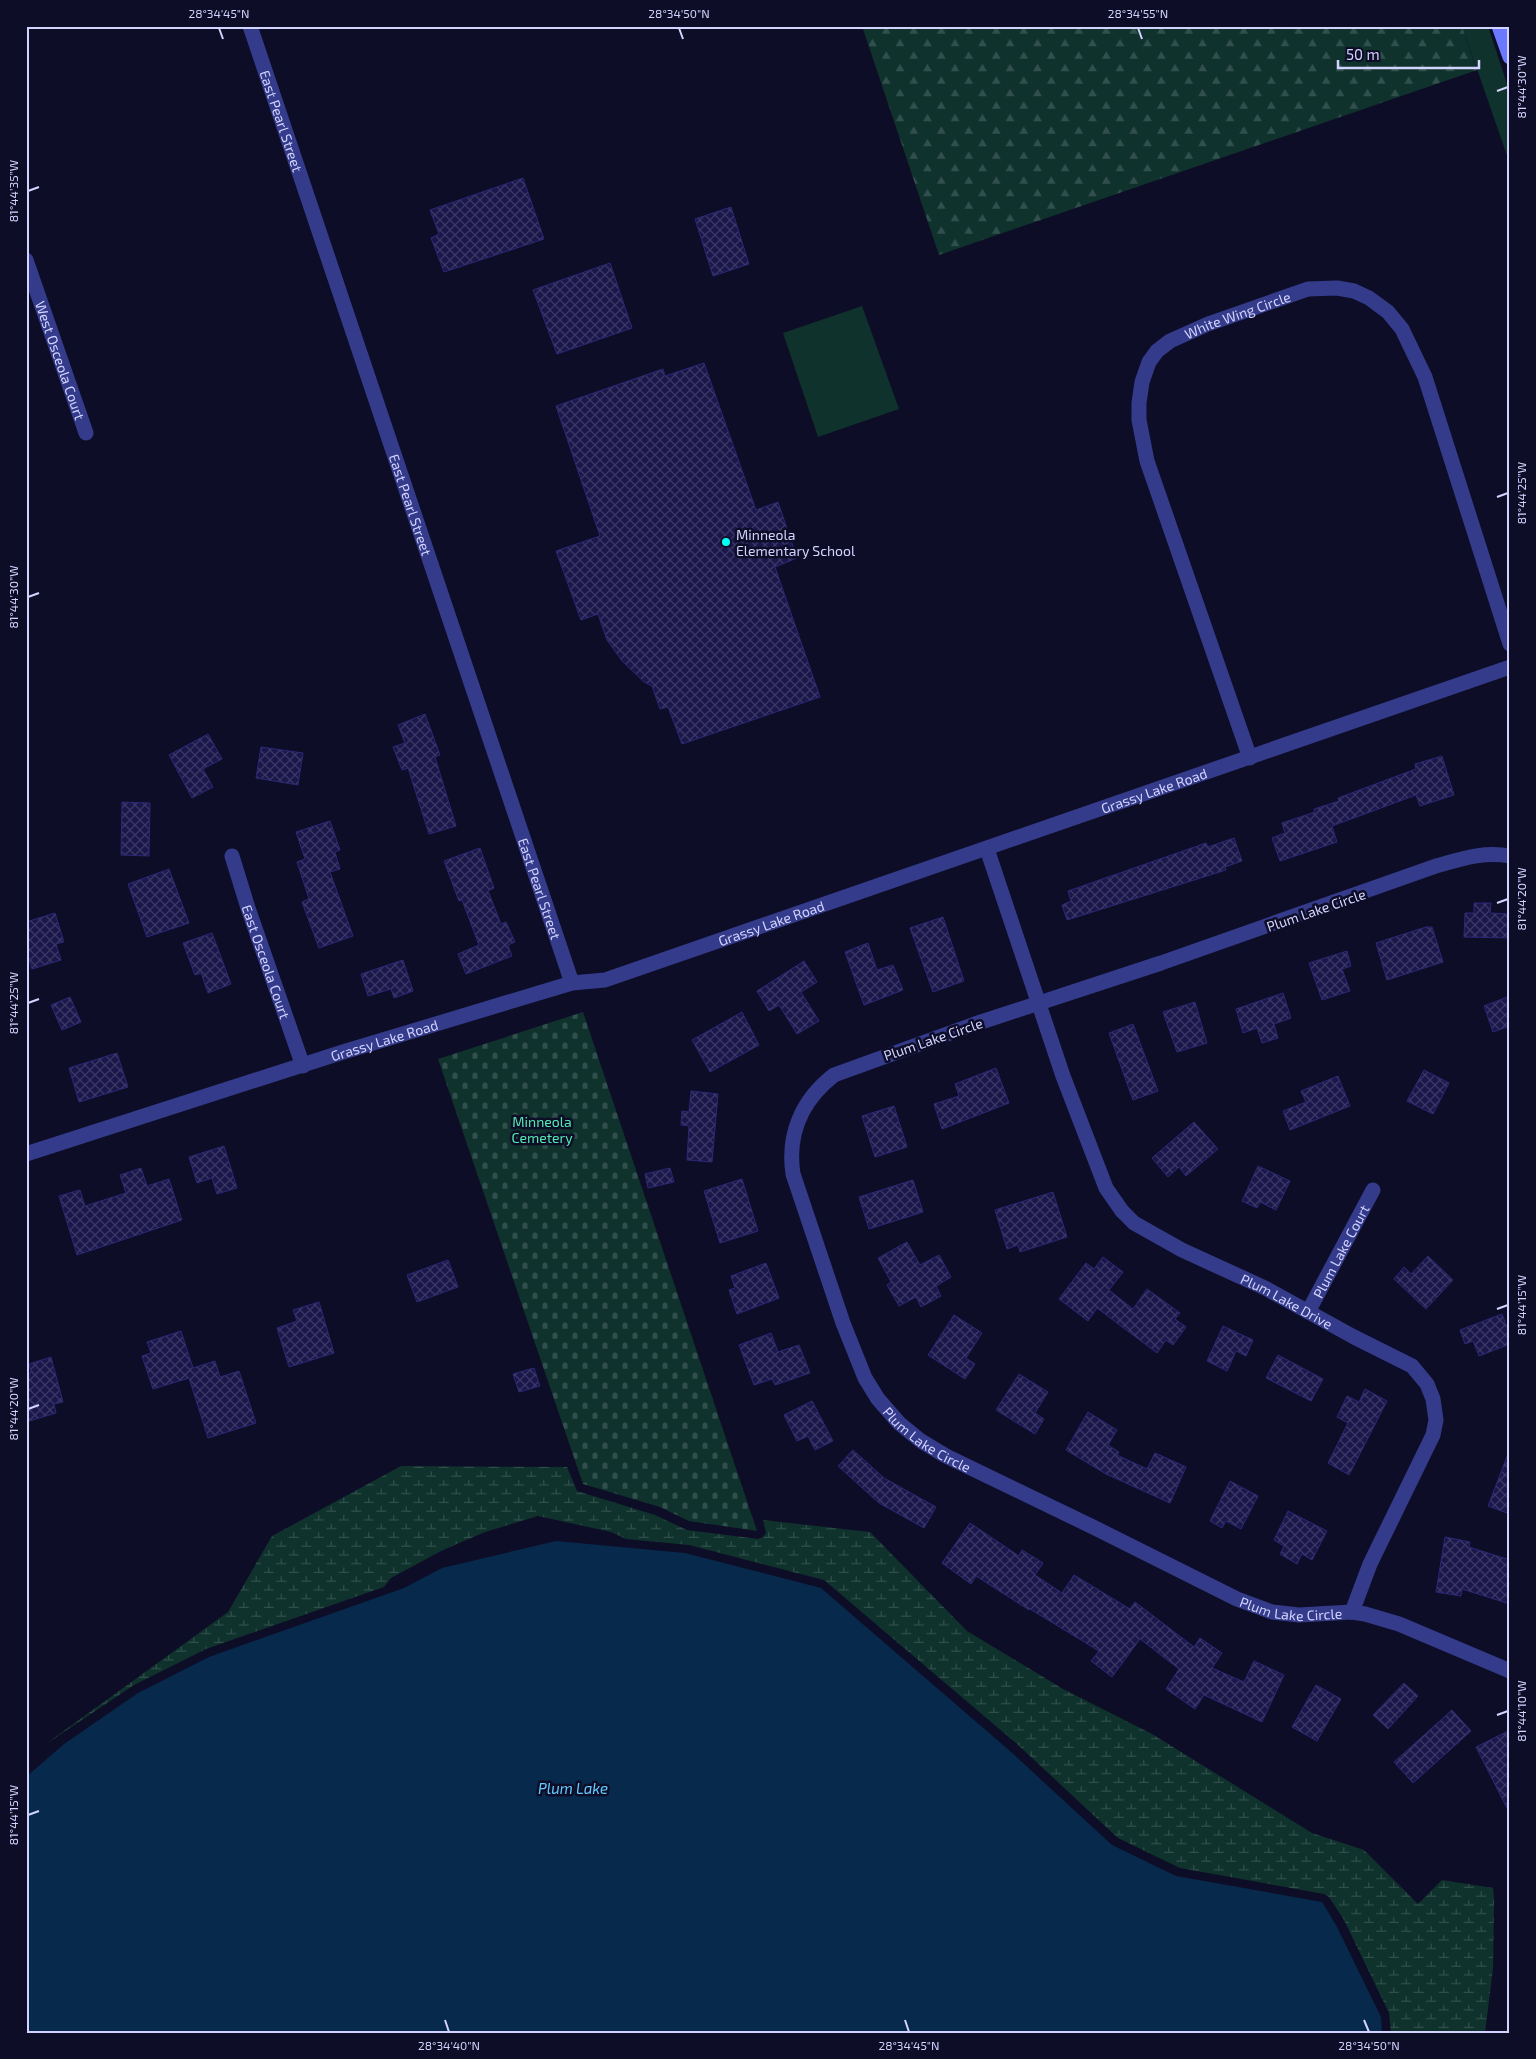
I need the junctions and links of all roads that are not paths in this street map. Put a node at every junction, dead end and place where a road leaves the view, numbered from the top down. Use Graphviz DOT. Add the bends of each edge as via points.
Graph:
graph roads {
  1 [pos="250,26"];
  2 [pos="1499,26"];
  3 [pos="1510,57"];
  4 [pos="26,260"];
  5 [pos="86,433"];
  6 [pos="1510,644"];
  7 [pos="1510,666"];
  8 [pos="1250,758"];
  9 [pos="987,849"];
  10 [pos="232,856"];
  11 [pos="1510,856"];
  12 [pos="572,984"];
  13 [pos="1038,1004"];
  14 [pos="303,1066"];
  15 [pos="27,1150"];
  16 [pos="1373,1190"];
  17 [pos="1308,1312"];
  18 [pos="1352,1612"];
  19 [pos="1510,1671"];
  1 -- 12 [label="street, East Pearl Street"];
  2 -- 3 [label="street"];
  4 -- 5 [label="street, West Osceola Court"];
  6 -- 8 [label="street, White Wing Circle" via="1425,378 1402,329 1388,312 1354,291 1308,289 1208,324 1156,351 1142,382 1140,420 1147,461"];
  7 -- 8 [label="street, Grassy Lake Road"];
  8 -- 9 [label="street, Grassy Lake Road"];
  9 -- 12 [label="street, Grassy Lake Road" via="605,980"];
  9 -- 13 [label="street"];
  10 -- 14 [label="street, East Osceola Court"];
  11 -- 13 [label="street, Plum Lake Circle" via="1475,855 1436,866"];
  12 -- 14 [label="street, Grassy Lake Road"];
  13 -- 17 [label="street, Plum Lake Drive" via="1106,1188 1122,1212 1134,1223 1182,1250 1265,1288"];
  13 -- 18 [label="street, Plum Lake Circle" via="834,1075 810,1099 799,1117 793,1137 793,1174 865,1378 899,1422 946,1456 1237,1600 1272,1612 1299,1615"];
  14 -- 15 [label="street, Grassy Lake Road"];
  16 -- 17 [label="street, Plum Lake Court"];
  17 -- 18 [label="street, Plum Lake Drive" via="1412,1366 1427,1384 1433,1399 1436,1420 1433,1435 1370,1564"];
  18 -- 19 [label="street, Plum Lake Circle" via="1399,1624"];
}
